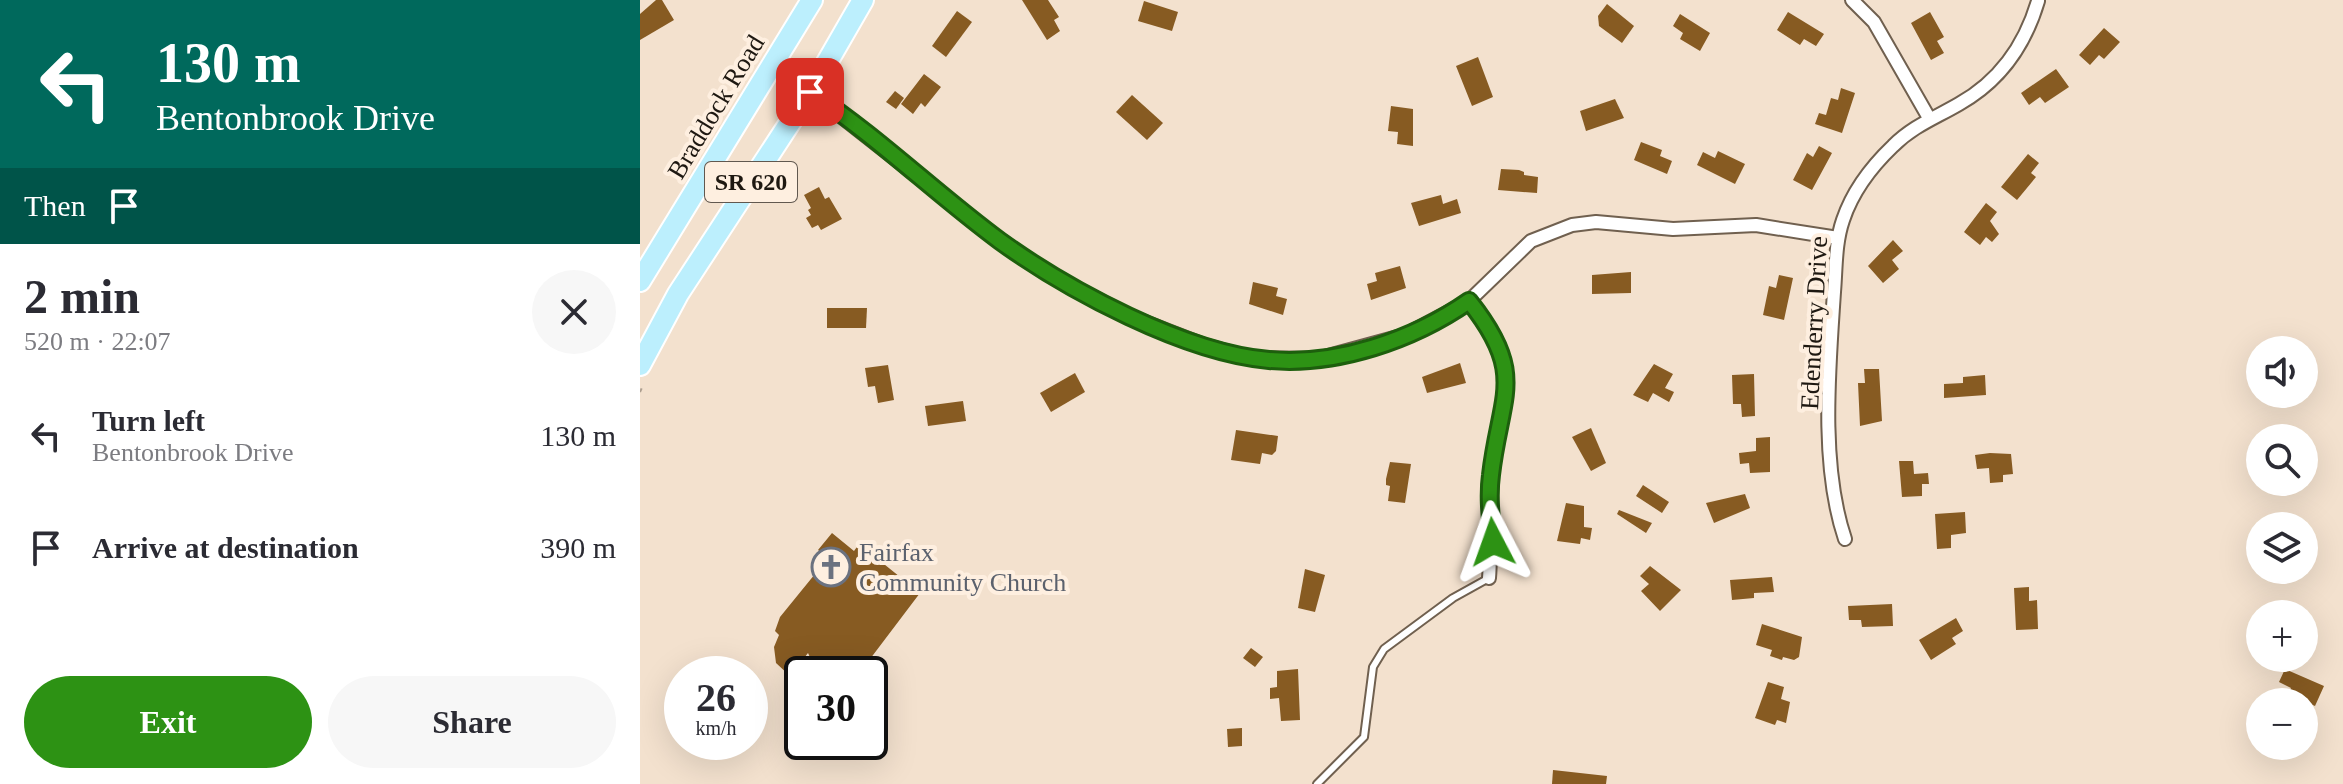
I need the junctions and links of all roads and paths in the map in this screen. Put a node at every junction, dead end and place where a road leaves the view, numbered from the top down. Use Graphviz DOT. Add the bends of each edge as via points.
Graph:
graph roads {
  1 [pos="812,0"];
  2 [pos="863,0"];
  3 [pos="1852,0"];
  4 [pos="2038,1"];
  5 [pos="773,63"];
  6 [pos="810,92"];
  7 [pos="1929,118"];
  8 [pos="1838,238"];
  9 [pos="640,281"];
  10 [pos="1469,301"];
  11 [pos="640,365"];
  12 [pos="1845,539"];
  13 [pos="1489,578"];
  14 [pos="1317,784"];
  1 -- 5 [label="main road, Braddock Road / SR 620"];
  2 -- 6 [label="main road, SR 620"];
  3 -- 7 [label="street" via="1874,22"];
  4 -- 7 [label="street, Edenderry Drive" via="2029,32 1995,77 1958,105"];
  5 -- 6 [label="street"];
  5 -- 9 [label="main road, Braddock Road / SR 620"];
  6 -- 10 [label="street" via="1051,275 1132,317 1230,354 1294,361 1340,355 1405,335"];
  6 -- 11 [label="main road, SR 620" via="678,294"];
  7 -- 8 [label="street, Edenderry Drive" via="1864,178"];
  8 -- 10 [label="street" via="1756,225 1572,225 1519,250"];
  8 -- 12 [label="street, Edenderry Drive" via="1828,381 1836,509"];
  10 -- 13 [label="street" via="1500,352 1506,390 1490,476"];
  13 -- 14 [label="lane" via="1384,649 1373,667 1364,737"];
}
